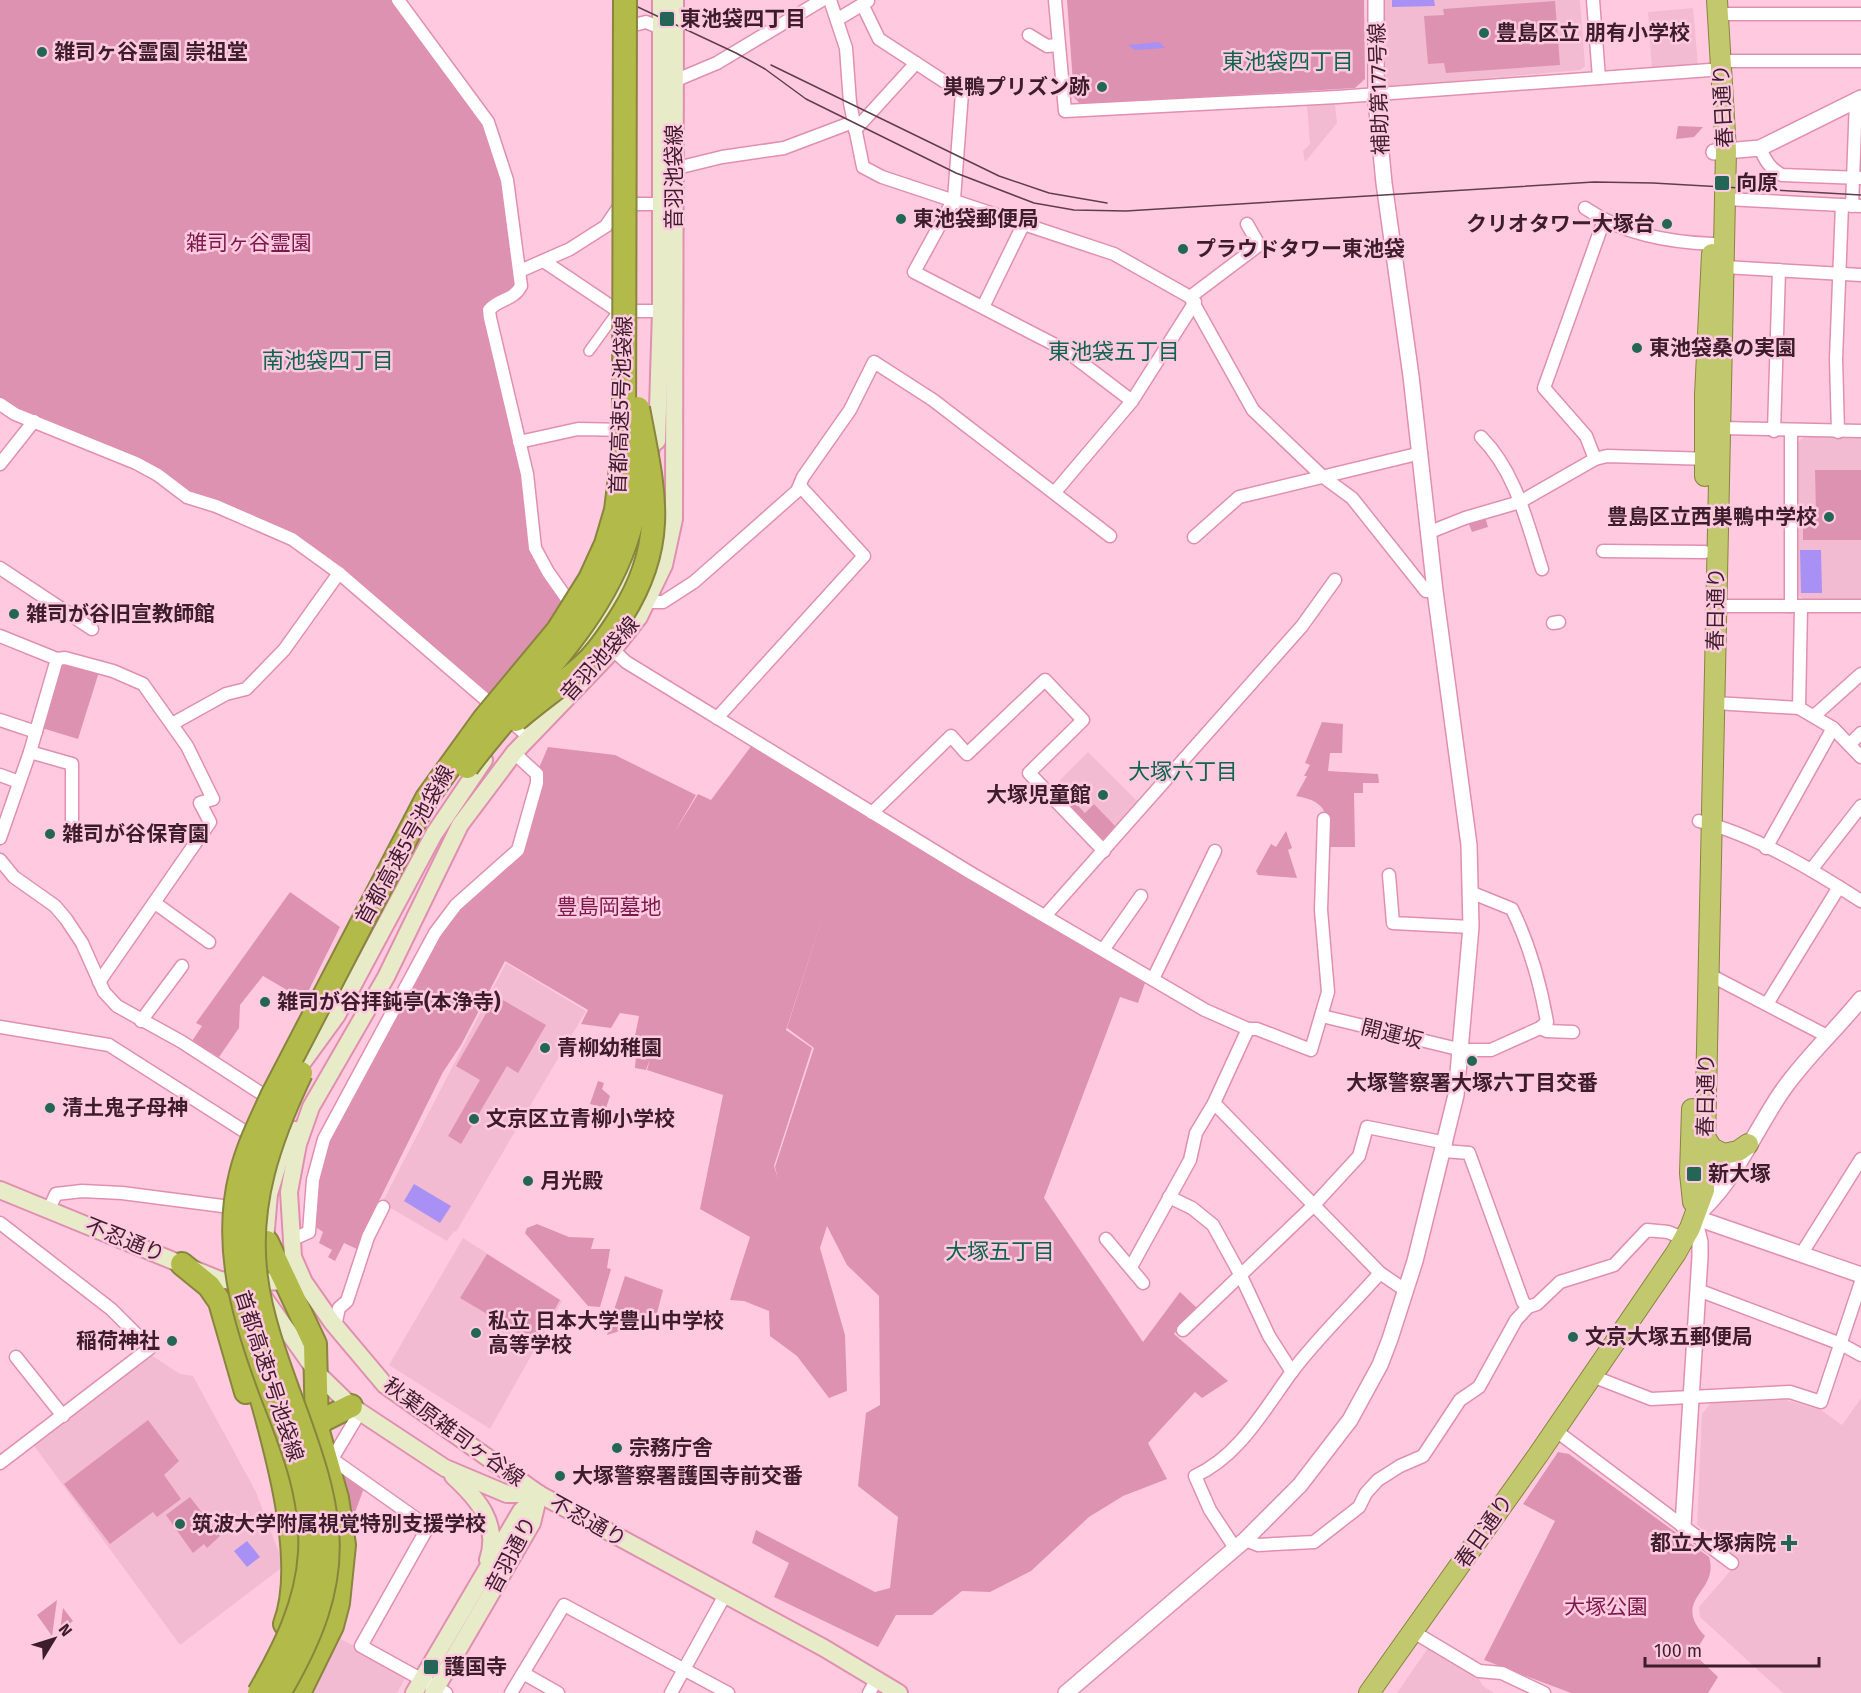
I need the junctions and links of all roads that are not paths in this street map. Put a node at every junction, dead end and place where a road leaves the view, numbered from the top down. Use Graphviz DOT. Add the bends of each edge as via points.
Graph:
graph roads {
  1 [pos="398,0"];
  2 [pos="625,0"];
  3 [pos="639,0"];
  4 [pos="661,0"];
  5 [pos="675,0"];
  6 [pos="822,0"];
  7 [pos="830,0"];
  8 [pos="1055,0"];
  9 [pos="1376,0"];
  10 [pos="1593,0"];
  11 [pos="1845,0"];
  12 [pos="866,3"];
  13 [pos="1713,5"];
  14 [pos="1845,14"];
  15 [pos="1861,14"];
  16 [pos="838,19"];
  17 [pos="661,28"];
  18 [pos="1029,35"];
  19 [pos="1058,45"];
  20 [pos="1861,61"];
  21 [pos="916,63"];
  22 [pos="1715,66"];
  23 [pos="1599,78"];
  24 [pos="674,81"];
  25 [pos="1376,94"];
  26 [pos="1859,99"];
  27 [pos="854,126"];
  28 [pos="1760,148"];
  29 [pos="1720,152"];
  30 [pos="673,169"];
  31 [pos="1857,178"];
  32 [pos="954,199"];
  33 [pos="1726,199"];
  34 [pos="621,204"];
  35 [pos="661,204"];
  36 [pos="1852,206"];
  37 [pos="1584,208"];
  38 [pos="1604,220"];
  39 [pos="1024,223"];
  40 [pos="1247,224"];
  41 [pos="1713,244"];
  42 [pos="545,262"];
  43 [pos="1724,267"];
  44 [pos="1779,270"];
  45 [pos="520,271"];
  46 [pos="1839,273"];
  47 [pos="1861,275"];
  48 [pos="1193,300"];
  49 [pos="983,307"];
  50 [pos="620,311"];
  51 [pos="661,311"];
  52 [pos="589,351"];
  53 [pos="1132,401"];
  54 [pos="0,404"];
  55 [pos="34,421"];
  56 [pos="1721,428"];
  57 [pos="621,430"];
  58 [pos="1774,431"];
  59 [pos="1861,431"];
  60 [pos="657,432"];
  61 [pos="1791,432"];
  62 [pos="1838,432"];
  63 [pos="1481,437"];
  64 [pos="519,442"];
  65 [pos="1421,453"];
  66 [pos="1595,459"];
  67 [pos="1712,459"];
  68 [pos="0,464"];
  69 [pos="1322,476"];
  70 [pos="800,486"];
  71 [pos="1055,492"];
  72 [pos="1520,502"];
  73 [pos="1430,532"];
  74 [pos="1110,536"];
  75 [pos="1194,537"];
  76 [pos="1603,552"];
  77 [pos="1706,552"];
  78 [pos="0,568"];
  79 [pos="1542,569"];
  80 [pos="339,573"];
  81 [pos="1335,580"];
  82 [pos="1435,591"];
  83 [pos="647,602"];
  84 [pos="1715,606"];
  85 [pos="1861,606"];
  86 [pos="1796,607"];
  87 [pos="574,609"];
  88 [pos="92,629"];
  89 [pos="595,632"];
  90 [pos="0,636"];
  91 [pos="613,650"];
  92 [pos="57,659"];
  93 [pos="1861,674"];
  94 [pos="1714,703"];
  95 [pos="1799,708"];
  96 [pos="500,711"];
  97 [pos="1814,716"];
  98 [pos="717,718"];
  99 [pos="0,720"];
  100 [pos="172,724"];
  101 [pos="514,724"];
  102 [pos="1833,728"];
  103 [pos="36,732"];
  104 [pos="1861,734"];
  105 [pos="528,736"];
  106 [pos="1850,744"];
  107 [pos="30,752"];
  108 [pos="514,753"];
  109 [pos="1861,757"];
  110 [pos="0,776"];
  111 [pos="19,782"];
  112 [pos="1861,806"];
  113 [pos="872,813"];
  114 [pos="1324,819"];
  115 [pos="72,820"];
  116 [pos="1705,822"];
  117 [pos="0,838"];
  118 [pos="1766,848"];
  119 [pos="1104,851"];
  120 [pos="1215,851"];
  121 [pos="0,860"];
  122 [pos="1811,870"];
  123 [pos="1389,875"];
  124 [pos="1839,887"];
  125 [pos="1470,892"];
  126 [pos="1141,896"];
  127 [pos="1861,901"];
  128 [pos="155,903"];
  129 [pos="1045,916"];
  130 [pos="1471,927"];
  131 [pos="209,942"];
  132 [pos="1103,950"];
  133 [pos="182,966"];
  134 [pos="1708,974"];
  135 [pos="1153,980"];
  136 [pos="99,982"];
  137 [pos="1861,999"];
  138 [pos="1767,1004"];
  139 [pos="1322,1016"];
  140 [pos="141,1021"];
  141 [pos="0,1028"];
  142 [pos="1540,1028"];
  143 [pos="1248,1029"];
  144 [pos="1573,1032"];
  145 [pos="1829,1037"];
  146 [pos="1462,1050"];
  147 [pos="279,1097"];
  148 [pos="1214,1103"];
  149 [pos="311,1107"];
  150 [pos="1705,1137"];
  151 [pos="259,1141"];
  152 [pos="1748,1144"];
  153 [pos="1445,1147"];
  154 [pos="1861,1159"];
  155 [pos="0,1190"];
  156 [pos="1169,1197"];
  157 [pos="1313,1206"];
  158 [pos="383,1207"];
  159 [pos="49,1209"];
  160 [pos="243,1209"];
  161 [pos="1694,1217"];
  162 [pos="0,1223"];
  163 [pos="1106,1239"];
  164 [pos="1685,1239"];
  165 [pos="291,1240"];
  166 [pos="267,1242"];
  167 [pos="1802,1253"];
  168 [pos="182,1264"];
  169 [pos="1131,1268"];
  170 [pos="1380,1273"];
  171 [pos="1861,1275"];
  172 [pos="1241,1276"];
  173 [pos="252,1281"];
  174 [pos="294,1282"];
  175 [pos="1861,1282"];
  176 [pos="1143,1283"];
  177 [pos="1406,1290"];
  178 [pos="1698,1290"];
  179 [pos="1528,1307"];
  180 [pos="335,1326"];
  181 [pos="1183,1330"];
  182 [pos="238,1336"];
  183 [pos="1841,1344"];
  184 [pos="1861,1355"];
  185 [pos="16,1357"];
  186 [pos="1292,1372"];
  187 [pos="318,1374"];
  188 [pos="1592,1376"];
  189 [pos="1691,1398"];
  190 [pos="356,1409"];
  191 [pos="63,1416"];
  192 [pos="317,1428"];
  193 [pos="1555,1430"];
  194 [pos="0,1463"];
  195 [pos="445,1468"];
  196 [pos="539,1494"];
  197 [pos="1683,1525"];
  198 [pos="1240,1544"];
  199 [pos="1732,1563"];
  200 [pos="476,1585"];
  201 [pos="725,1595"];
  202 [pos="1413,1631"];
  203 [pos="684,1670"];
  204 [pos="523,1673"];
  205 [pos="873,1686"];
  206 [pos="430,1689"];
  207 [pos="253,1693"];
  208 [pos="259,1693"];
  209 [pos="279,1693"];
  210 [pos="299,1693"];
  211 [pos="511,1693"];
  212 [pos="558,1693"];
  213 [pos="671,1693"];
  214 [pos="728,1693"];
  215 [pos="899,1693"];
  216 [pos="1066,1693"];
  217 [pos="1369,1693"];
  218 [pos="1544,1693"];
  1 -- 45 [label="street" via="488,122 507,180"];
  2 -- 208 [label="highway, 首都高速5号池袋線, bridge" via="624,444 611,528 590,579 570,612 464,744 417,816 291,1058 255,1134 241,1175 234,1234 239,1284 255,1346 299,1468 310,1537 301,1604 287,1641"];
  3 -- 209 [label="highway, 首都高速5号池袋線, bridge" via="638,408 634,508 629,533 615,570 583,623 476,754 423,834 303,1067 274,1136 257,1191 254,1254 261,1306 314,1463 328,1534 326,1575 318,1612"];
  4 -- 17 [label="main road, 音羽池袋線"];
  5 -- 24 [label="main road, 音羽池袋線"];
  6 -- 24 [label="street" via="717,63"];
  7 -- 16 [label="street"];
  8 -- 19 [label="street"];
  9 -- 25 [label="street, 補助第177号線"];
  10 -- 23 [label="street"];
  11 -- 14 [label="street"];
  12 -- 16 [label="street"];
  12 -- 21 [label="street" via="879,39"];
  13 -- 14 [label="street"];
  13 -- 22 [label="highway, 春日通り"];
  14 -- 15 [label="street"];
  16 -- 27 [label="street" via="846,48"];
  17 -- 34 [label="street" via="646,22 622,27"];
  17 -- 35 [label="main road, 音羽池袋線"];
  18 -- 19 [label="street" via="1047,45"];
  19 -- 25 [label="street" via="1065,111"];
  20 -- 22 [label="street"];
  21 -- 27 [label="street"];
  21 -- 32 [label="street" via="962,93"];
  22 -- 23 [label="street"];
  22 -- 29 [label="highway, 春日通り"];
  23 -- 25 [label="street"];
  24 -- 30 [label="main road, 音羽池袋線"];
  25 -- 65 [label="street, 補助第177号線"];
  26 -- 28 [label="street"];
  26 -- 31 [label="street"];
  27 -- 30 [label="street" via="784,148"];
  27 -- 32 [label="street" via="863,167 882,177"];
  28 -- 29 [label="street"];
  28 -- 31 [label="street" via="1774,171 1782,175"];
  29 -- 33 [label="highway, 春日通り"];
  29 -- 41 [label="highway, 春日通り"];
  30 -- 83 [label="main road, 音羽池袋線" via="674,519 664,566"];
  31 -- 36 [label="street"];
  32 -- 39 [label="street"];
  32 -- 49 [label="street" via="914,272"];
  33 -- 36 [label="street"];
  33 -- 43 [label="highway, 春日通り"];
  34 -- 35 [label="street"];
  34 -- 42 [label="street" via="606,226"];
  34 -- 50 [label="street"];
  35 -- 51 [label="main road, 音羽池袋線"];
  36 -- 46 [label="street"];
  37 -- 38 [label="street"];
  38 -- 41 [label="street" via="1653,239"];
  38 -- 66 [label="street" via="1544,388 1586,436"];
  39 -- 48 [label="street" via="1114,254"];
  39 -- 49 [label="street"];
  40 -- 48 [label="street" via="1258,245"];
  41 -- 67 [label="highway, 春日通り" via="1705,395"];
  42 -- 45 [label="street"];
  42 -- 50 [label="street"];
  43 -- 44 [label="street"];
  43 -- 56 [label="highway, 春日通り"];
  44 -- 46 [label="street"];
  44 -- 58 [label="street"];
  45 -- 64 [label="street" via="520,286 514,296 489,310"];
  46 -- 47 [label="street"];
  46 -- 62 [label="street"];
  48 -- 53 [label="street"];
  48 -- 69 [label="street" via="1253,410"];
  49 -- 53 [label="street" via="1065,351"];
  50 -- 51 [label="street"];
  50 -- 52 [label="street"];
  50 -- 57 [label="street"];
  51 -- 60 [label="main road, 音羽池袋線"];
  53 -- 71 [label="street"];
  54 -- 55 [label="street"];
  55 -- 68 [label="street"];
  55 -- 80 [label="street" via="136,463 158,474 187,497 292,539"];
  56 -- 58 [label="street"];
  56 -- 67 [label="highway, 春日通り"];
  57 -- 60 [label="street"];
  57 -- 64 [label="street" via="578,429"];
  57 -- 87 [label="street" via="606,515"];
  58 -- 61 [label="street"];
  59 -- 62 [label="street"];
  60 -- 87 [label="main road, 音羽池袋線" via="613,553 595,590"];
  60 -- 89 [label="main road, 音羽池袋線" via="655,486 642,547 626,583"];
  61 -- 62 [label="street"];
  61 -- 86 [label="street"];
  63 -- 72 [label="street" via="1498,454"];
  64 -- 87 [label="street" via="527,474 535,548"];
  65 -- 69 [label="street"];
  65 -- 73 [label="street, 補助第177号線"];
  66 -- 67 [label="street"];
  66 -- 72 [label="street"];
  67 -- 77 [label="highway, 春日通り"];
  67 -- 84 [label="highway, 春日通り"];
  69 -- 75 [label="street" via="1239,497"];
  69 -- 82 [label="street" via="1352,498 1426,591"];
  70 -- 71 [label="street" via="850,410 874,362 933,400"];
  70 -- 83 [label="street" via="694,582 663,602"];
  70 -- 98 [label="street" via="864,556"];
  71 -- 74 [label="street"];
  72 -- 73 [label="street"];
  72 -- 79 [label="street"];
  73 -- 82 [label="street, 補助第177号線"];
  76 -- 77 [label="street"];
  77 -- 116 [label="highway, 春日通り"];
  78 -- 88 [label="street"];
  80 -- 96 [label="street"];
  80 -- 100 [label="street" via="284,650 246,689 226,694"];
  81 -- 119 [label="street" via="1297,631"];
  82 -- 125 [label="street, 補助第177号線" via="1466,807"];
  83 -- 91 [label="main road, 音羽池袋線"];
  84 -- 86 [label="street"];
  84 -- 94 [label="highway, 春日通り"];
  85 -- 86 [label="street"];
  86 -- 95 [label="street"];
  87 -- 89 [label="street"];
  87 -- 96 [label="main road, 音羽池袋線"];
  89 -- 91 [label="street"];
  89 -- 101 [label="main road, 音羽池袋線"];
  90 -- 92 [label="street"];
  91 -- 98 [label="street"];
  91 -- 105 [label="main road, 音羽池袋線"];
  92 -- 100 [label="street" via="113,671 143,684"];
  92 -- 103 [label="street"];
  93 -- 97 [label="street"];
  94 -- 95 [label="street"];
  94 -- 116 [label="highway, 春日通り"];
  95 -- 97 [label="street"];
  96 -- 101 [label="street"];
  96 -- 147 [label="main road, 音羽池袋線" via="460,760 419,824"];
  97 -- 102 [label="street"];
  98 -- 113 [label="street"];
  99 -- 103 [label="street"];
  100 -- 128 [label="street" via="213,799 200,803 210,822"];
  101 -- 105 [label="street"];
  101 -- 147 [label="main road, 音羽池袋線" via="451,806 337,1015"];
  102 -- 106 [label="street"];
  102 -- 118 [label="street"];
  103 -- 107 [label="street"];
  104 -- 106 [label="street"];
  105 -- 108 [label="main road, 音羽池袋線"];
  106 -- 109 [label="street"];
  107 -- 111 [label="street"];
  107 -- 115 [label="street" via="72,764"];
  108 -- 149 [label="main road, 音羽池袋線" via="460,825 386,977"];
  108 -- 165 [label="street" via="537,774 518,850 456,905 435,933 324,1139 313,1180 309,1232"];
  110 -- 111 [label="street"];
  111 -- 117 [label="street"];
  112 -- 122 [label="street"];
  113 -- 119 [label="street" via="951,736 967,754 1045,680 1083,720 1029,773"];
  113 -- 129 [label="street"];
  114 -- 139 [label="street" via="1321,900 1328,992"];
  116 -- 118 [label="street"];
  116 -- 134 [label="highway, 春日通り"];
  116 -- 161 [label="highway, 春日通り" via="1690,1173"];
  118 -- 122 [label="street"];
  119 -- 129 [label="street"];
  120 -- 135 [label="street"];
  121 -- 136 [label="street" via="14,878 55,906 66,919 82,943"];
  122 -- 124 [label="street"];
  123 -- 130 [label="street" via="1393,923"];
  124 -- 127 [label="street"];
  124 -- 138 [label="street"];
  125 -- 130 [label="street, 補助第177号線"];
  125 -- 142 [label="street" via="1512,909 1539,978 1547,1022"];
  126 -- 132 [label="street"];
  128 -- 131 [label="street"];
  128 -- 136 [label="street"];
  129 -- 132 [label="street"];
  130 -- 146 [label="street, 補助第177号線"];
  132 -- 135 [label="street"];
  133 -- 140 [label="street"];
  134 -- 138 [label="street"];
  134 -- 150 [label="highway, 春日通り"];
  135 -- 143 [label="street"];
  136 -- 140 [label="street" via="117,1006"];
  137 -- 145 [label="street"];
  138 -- 145 [label="street"];
  139 -- 143 [label="street" via="1311,1050"];
  139 -- 146 [label="street, 開運坂"];
  140 -- 147 [label="street"];
  141 -- 151 [label="street" via="109,1045"];
  142 -- 144 [label="street"];
  142 -- 146 [label="street, 開運坂" via="1491,1050"];
  143 -- 148 [label="street"];
  145 -- 152 [label="street" via="1792,1077"];
  146 -- 153 [label="street, 補助第177号線"];
  147 -- 149 [label="street" via="293,1094"];
  147 -- 151 [label="main road, 音羽池袋線"];
  148 -- 156 [label="street" via="1196,1133 1190,1160"];
  148 -- 157 [label="street"];
  149 -- 165 [label="main road, 音羽池袋線" via="288,1192"];
  149 -- 166 [label="main road, 音羽池袋線" via="279,1161 269,1194"];
  150 -- 152 [label="highway" via="1712,1148 1724,1154"];
  150 -- 161 [label="highway, 春日通り" via="1704,1190"];
  151 -- 160 [label="main road, 音羽池袋線"];
  152 -- 161 [label="street" via="1713,1200"];
  153 -- 157 [label="street" via="1367,1126 1359,1156"];
  153 -- 177 [label="street, 補助第177号線"];
  153 -- 179 [label="street" via="1469,1154"];
  154 -- 167 [label="street"];
  155 -- 159 [label="main road, 不忍通り"];
  156 -- 169 [label="street"];
  156 -- 172 [label="street" via="1192,1208 1213,1225"];
  157 -- 170 [label="street"];
  157 -- 172 [label="street"];
  158 -- 180 [label="street" via="368,1237 348,1301 339,1308"];
  159 -- 160 [label="street" via="56,1194 82,1191"];
  159 -- 168 [label="main road, 不忍通り"];
  160 -- 173 [label="main road, 音羽池袋線" via="243,1254"];
  161 -- 164 [label="highway, 春日通り"];
  161 -- 167 [label="street"];
  161 -- 178 [label="street" via="1700,1242"];
  162 -- 191 [label="street" via="111,1310 150,1348"];
  163 -- 169 [label="street"];
  164 -- 179 [label="street" via="1647,1230 1614,1264 1560,1282 1537,1304"];
  164 -- 188 [label="highway, 春日通り"];
  165 -- 174 [label="main road, 音羽池袋線"];
  166 -- 173 [label="main road, 音羽池袋線"];
  166 -- 174 [label="highway"];
  167 -- 171 [label="street"];
  168 -- 173 [label="main road, 不忍通り" via="220,1280"];
  168 -- 182 [label="highway" via="209,1286"];
  169 -- 176 [label="street"];
  170 -- 177 [label="street"];
  170 -- 186 [label="street"];
  172 -- 181 [label="street"];
  172 -- 186 [label="street" via="1269,1336"];
  173 -- 174 [label="main road, 不忍通り"];
  173 -- 182 [label="highway"];
  173 -- 187 [label="main road, 不忍通り"];
  174 -- 180 [label="main road, 秋葉原雑司ヶ谷線"];
  174 -- 187 [label="highway" via="315,1344"];
  175 -- 183 [label="street"];
  177 -- 198 [label="street, 補助第177号線" via="1380,1365 1350,1420 1300,1485"];
  178 -- 183 [label="street"];
  178 -- 189 [label="street"];
  179 -- 198 [label="street" via="1516,1320 1479,1387 1460,1400 1423,1456 1378,1480 1359,1507 1314,1542"];
  180 -- 196 [label="main road, 秋葉原雑司ヶ谷線" via="385,1385"];
  182 -- 207 [label="highway" via="281,1467 291,1554 292,1594 287,1621"];
  183 -- 184 [label="street"];
  183 -- 189 [label="street" via="1821,1402 1790,1392"];
  185 -- 191 [label="street"];
  186 -- 198 [label="street" via="1256,1424 1219,1460 1195,1476 1210,1510"];
  187 -- 190 [label="main road, 不忍通り"];
  187 -- 192 [label="highway"];
  188 -- 189 [label="street" via="1651,1399"];
  188 -- 193 [label="highway, 春日通り"];
  189 -- 197 [label="street"];
  190 -- 192 [label="highway" via="323,1420"];
  190 -- 195 [label="main road, 不忍通り"];
  190 -- 206 [label="street" via="333,1459 428,1527 361,1646"];
  191 -- 194 [label="street"];
  192 -- 210 [label="highway" via="337,1498 343,1567 332,1626"];
  193 -- 197 [label="street"];
  193 -- 202 [label="highway, 春日通り"];
  195 -- 196 [label="main road, 不忍通り" via="507,1494"];
  195 -- 200 [label="main road" via="478,1501 491,1530 489,1557"];
  196 -- 200 [label="main road, 音羽通り" via="520,1511"];
  196 -- 201 [label="main road, 不忍通り"];
  196 -- 206 [label="main road, 音羽通り" via="532,1523"];
  197 -- 199 [label="street"];
  198 -- 216 [label="street, 補助第177号線"];
  200 -- 206 [label="main road, 音羽通り"];
  201 -- 203 [label="street"];
  201 -- 205 [label="main road, 不忍通り"];
  202 -- 217 [label="highway, 春日通り"];
  202 -- 218 [label="street" via="1479,1671 1502,1673"];
  203 -- 204 [label="street" via="564,1605"];
  203 -- 213 [label="street"];
  203 -- 214 [label="street"];
  204 -- 211 [label="street"];
  204 -- 212 [label="street"];
  205 -- 215 [label="main road, 不忍通り"];
}
